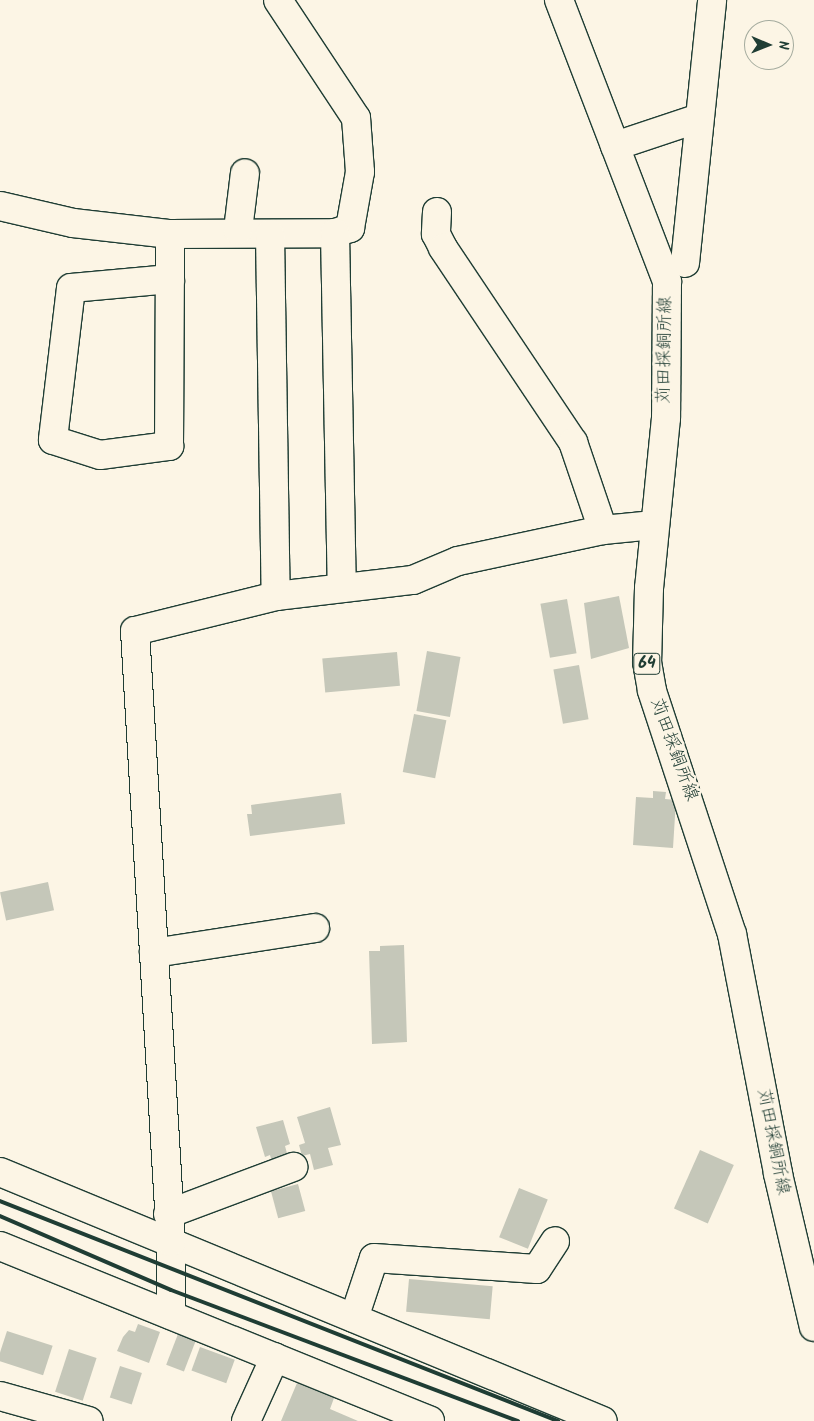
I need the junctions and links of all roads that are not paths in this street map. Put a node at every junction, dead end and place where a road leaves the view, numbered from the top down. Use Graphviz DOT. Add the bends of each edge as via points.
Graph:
graph roads {
  1 [pos="278,0"];
  2 [pos="559,0"];
  3 [pos="712,0"];
  4 [pos="696,119"];
  5 [pos="615,146"];
  6 [pos="245,173"];
  7 [pos="0,206"];
  8 [pos="438,212"];
  9 [pos="238,230"];
  10 [pos="335,233"];
  11 [pos="170,234"];
  12 [pos="270,234"];
  13 [pos="685,262"];
  14 [pos="170,279"];
  15 [pos="654,525"];
  16 [pos="603,530"];
  17 [pos="342,588"];
  18 [pos="276,596"];
  19 [pos="316,928"];
  20 [pos="154,953"];
  21 [pos="293,1168"];
  22 [pos="0,1172"];
  23 [pos="168,1214"];
  24 [pos="555,1241"];
  25 [pos="171,1242"];
  26 [pos="0,1246"];
  27 [pos="171,1315"];
  28 [pos="354,1318"];
  29 [pos="814,1327"];
  30 [pos="275,1357"];
  31 [pos="0,1396"];
  32 [pos="89,1421"];
  33 [pos="246,1421"];
  34 [pos="430,1421"];
  35 [pos="603,1421"];
  1 -- 10 [label="street" via="356,118 357,196 350,228"];
  2 -- 5 [label="street, 苅田採銅所線 / 64"];
  3 -- 4 [label="street"];
  4 -- 5 [label="street"];
  4 -- 13 [label="street"];
  5 -- 15 [label="street, 苅田採銅所線 / 64" via="667,282 666,418"];
  6 -- 9 [label="street"];
  7 -- 11 [label="street" via="73,223"];
  8 -- 16 [label="street" via="436,234 443,248 573,442"];
  9 -- 11 [label="street"];
  9 -- 12 [label="street"];
  10 -- 12 [label="street"];
  10 -- 17 [label="street"];
  11 -- 14 [label="street"];
  12 -- 18 [label="street"];
  14 -- 14 [label="street" via="169,446 100,455 53,440 71,288"];
  15 -- 16 [label="street"];
  15 -- 29 [label="street, 苅田採銅所線 / 64" via="647,662 652,691 732,934 778,1174"];
  16 -- 17 [label="street" via="458,561 413,580"];
  17 -- 18 [label="street"];
  18 -- 20 [label="street" via="136,631"];
  19 -- 20 [label="street"];
  20 -- 23 [label="street"];
  21 -- 23 [label="street"];
  22 -- 25 [label="street"];
  23 -- 25 [label="street"];
  24 -- 28 [label="street" via="537,1269 374,1258"];
  25 -- 27 [label="street"];
  25 -- 28 [label="street"];
  26 -- 27 [label="street"];
  27 -- 30 [label="street"];
  28 -- 35 [label="street"];
  30 -- 33 [label="street"];
  30 -- 34 [label="street"];
  31 -- 32 [label="street"];
}
